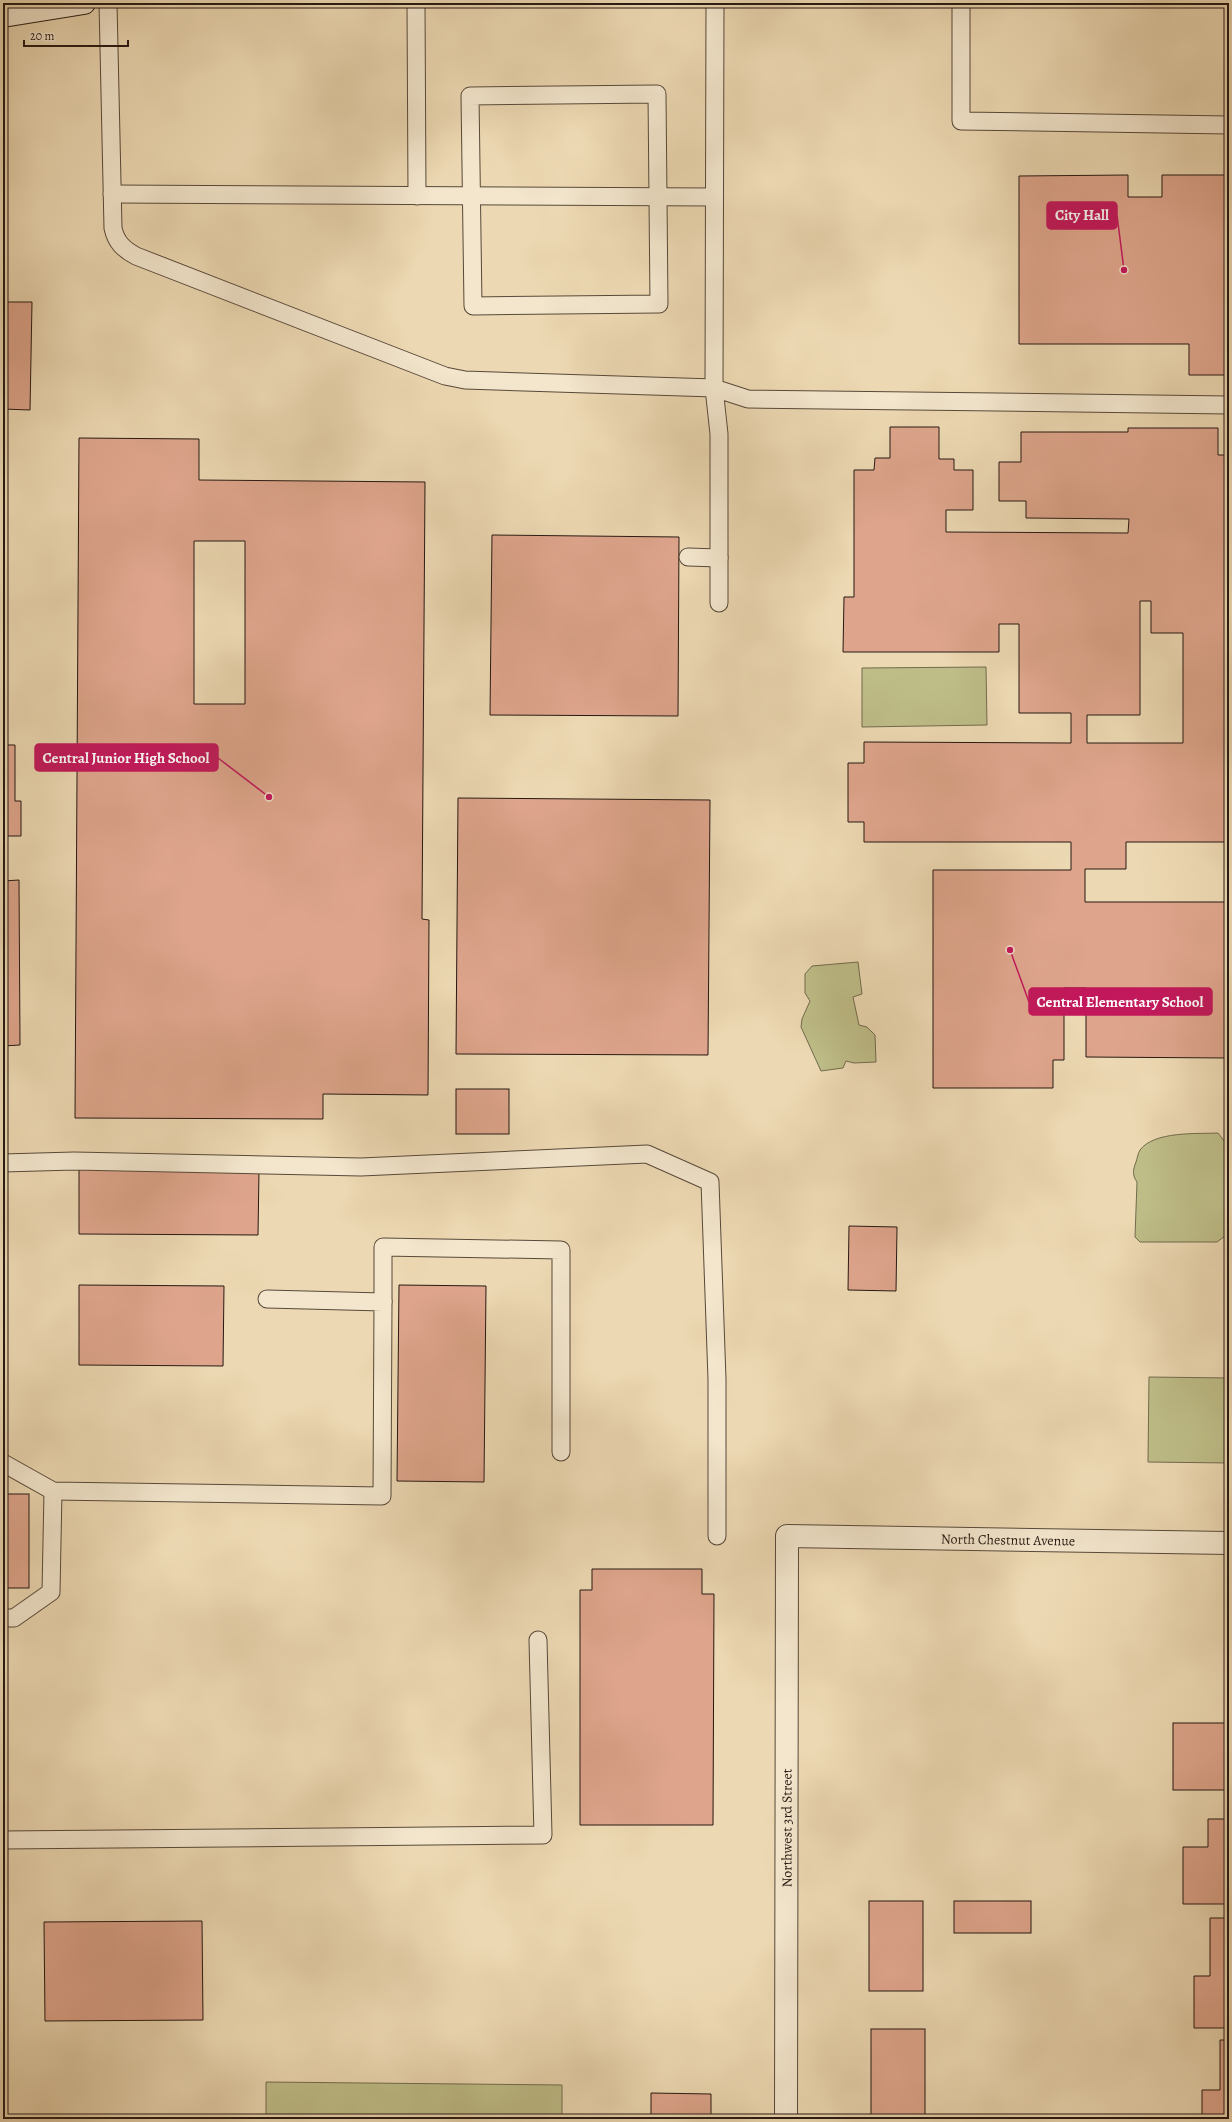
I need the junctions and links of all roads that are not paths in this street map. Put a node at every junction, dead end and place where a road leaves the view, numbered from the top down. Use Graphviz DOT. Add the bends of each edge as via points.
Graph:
graph roads {
  1 [pos="84,3"];
  2 [pos="108,3"];
  3 [pos="416,3"];
  4 [pos="715,3"];
  5 [pos="961,3"];
  6 [pos="3,16"];
  7 [pos="1229,125"];
  8 [pos="112,194"];
  9 [pos="417,196"];
  10 [pos="471,196"];
  11 [pos="658,196"];
  12 [pos="714,197"];
  13 [pos="714,388"];
  14 [pos="1229,405"];
  15 [pos="688,557"];
  16 [pos="719,558"];
  17 [pos="719,603"];
  18 [pos="3,1163"];
  19 [pos="267,1299"];
  20 [pos="383,1302"];
  21 [pos="561,1452"];
  22 [pos="3,1463"];
  23 [pos="53,1491"];
  24 [pos="717,1536"];
  25 [pos="787,1536"];
  26 [pos="1229,1543"];
  27 [pos="3,1618"];
  28 [pos="538,1640"];
  29 [pos="3,1840"];
  30 [pos="786,2119"];
  1 -- 6 [label="street"];
  2 -- 8 [label="lane"];
  3 -- 9 [label="lane"];
  4 -- 12 [label="lane"];
  5 -- 7 [label="lane" via="961,121"];
  8 -- 9 [label="lane"];
  8 -- 13 [label="lane" via="115,237 124,249 136,256 446,376 465,380"];
  9 -- 10 [label="lane"];
  10 -- 11 [label="lane"];
  10 -- 11 [label="lane" via="470,96 657,94"];
  10 -- 11 [label="lane" via="472,306 659,304"];
  11 -- 12 [label="lane"];
  12 -- 13 [label="lane"];
  13 -- 14 [label="lane" via="748,399"];
  13 -- 16 [label="lane" via="720,434"];
  15 -- 16 [label="lane"];
  16 -- 17 [label="lane"];
  18 -- 24 [label="lane" via="74,1160 361,1167 647,1154 710,1182 717,1379"];
  19 -- 20 [label="lane"];
  20 -- 21 [label="lane" via="383,1247 561,1250"];
  20 -- 23 [label="lane" via="382,1496"];
  22 -- 23 [label="lane"];
  23 -- 27 [label="lane" via="51,1592 14,1618"];
  25 -- 26 [label="street, North Chestnut Avenue"];
  25 -- 30 [label="street, Northwest 3rd Street"];
  28 -- 29 [label="lane" via="543,1835"];
}
